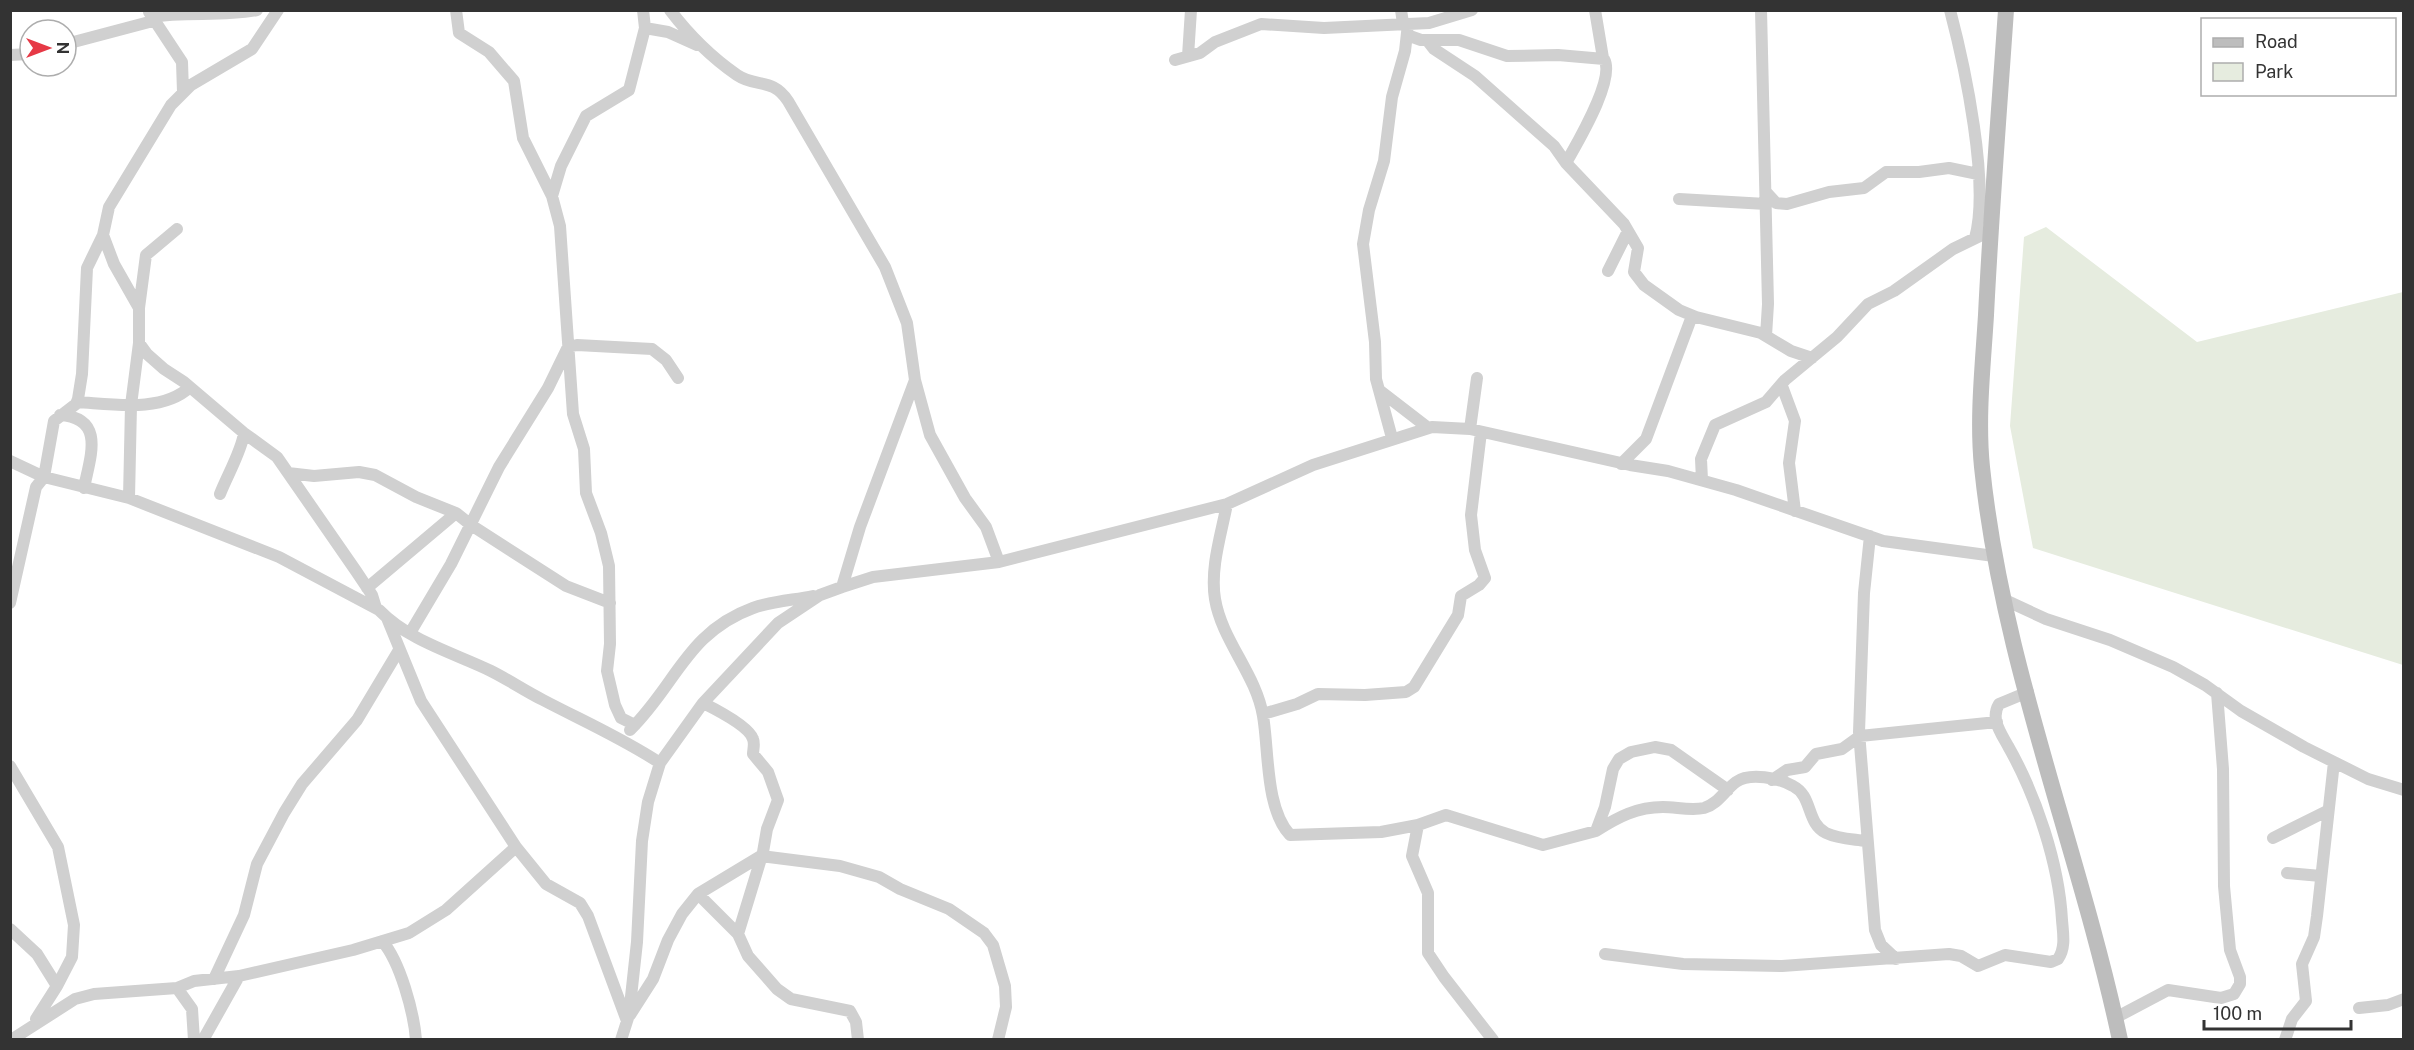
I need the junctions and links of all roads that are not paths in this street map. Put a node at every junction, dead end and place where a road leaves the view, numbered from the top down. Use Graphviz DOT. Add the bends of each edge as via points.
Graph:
graph roads {
  1 [pos="257,10"];
  2 [pos="278,10"];
  3 [pos="456,10"];
  4 [pos="643,10"];
  5 [pos="670,10"];
  6 [pos="1191,10"];
  7 [pos="1472,10"];
  8 [pos="1595,10"];
  9 [pos="1761,10"];
  10 [pos="1950,10"];
  11 [pos="2006,10"];
  12 [pos="177,12"];
  13 [pos="151,16"];
  14 [pos="1403,19"];
  15 [pos="645,28"];
  16 [pos="78,40"];
  17 [pos="1427,40"];
  18 [pos="701,47"];
  19 [pos="1188,56"];
  20 [pos="1603,58"];
  21 [pos="1175,60"];
  22 [pos="183,92"];
  23 [pos="1566,163"];
  24 [pos="1978,174"];
  25 [pos="552,196"];
  26 [pos="1766,198"];
  27 [pos="1679,199"];
  28 [pos="177,229"];
  29 [pos="1628,231"];
  30 [pos="103,235"];
  31 [pos="1982,235"];
  32 [pos="1608,271"];
  33 [pos="139,308"];
  34 [pos="1692,316"];
  35 [pos="1766,336"];
  36 [pos="140,343"];
  37 [pos="568,347"];
  38 [pos="1812,358"];
  39 [pos="678,378"];
  40 [pos="1477,378"];
  41 [pos="915,380"];
  42 [pos="1782,386"];
  43 [pos="190,387"];
  44 [pos="1379,390"];
  45 [pos="77,402"];
  46 [pos="131,405"];
  47 [pos="60,415"];
  48 [pos="1427,427"];
  49 [pos="1476,430"];
  50 [pos="244,433"];
  51 [pos="1392,438"];
  52 [pos="10,461"];
  53 [pos="1622,464"];
  54 [pos="288,473"];
  55 [pos="44,477"];
  56 [pos="1702,480"];
  57 [pos="84,488"];
  58 [pos="220,494"];
  59 [pos="129,498"];
  60 [pos="1227,504"];
  61 [pos="1795,511"];
  62 [pos="456,513"];
  63 [pos="471,525"];
  64 [pos="1870,536"];
  65 [pos="1994,556"];
  66 [pos="999,562"];
  67 [pos="842,587"];
  68 [pos="367,588"];
  69 [pos="820,595"];
  70 [pos="2005,600"];
  71 [pos="10,603"];
  72 [pos="610,603"];
  73 [pos="376,608"];
  74 [pos="387,618"];
  75 [pos="410,633"];
  76 [pos="399,650"];
  77 [pos="2028,692"];
  78 [pos="2217,693"];
  79 [pos="703,703"];
  80 [pos="1263,714"];
  81 [pos="1997,722"];
  82 [pos="636,725"];
  83 [pos="1860,736"];
  84 [pos="622,738"];
  85 [pos="2334,762"];
  86 [pos="660,763"];
  87 [pos="10,766"];
  88 [pos="1772,780"];
  89 [pos="1728,790"];
  90 [pos="2403,790"];
  91 [pos="2327,812"];
  92 [pos="1418,825"];
  93 [pos="1596,831"];
  94 [pos="2274,838"];
  95 [pos="1866,841"];
  96 [pos="516,847"];
  97 [pos="761,856"];
  98 [pos="2287,873"];
  99 [pos="2321,876"];
  100 [pos="698,894"];
  101 [pos="10,929"];
  102 [pos="738,934"];
  103 [pos="382,941"];
  104 [pos="1605,954"];
  105 [pos="1896,959"];
  106 [pos="239,976"];
  107 [pos="214,979"];
  108 [pos="57,986"];
  109 [pos="177,988"];
  110 [pos="2403,999"];
  111 [pos="2359,1008"];
  112 [pos="2115,1017"];
  113 [pos="627,1021"];
  114 [pos="32,1025"];
  115 [pos="18,1038"];
  116 [pos="194,1040"];
  117 [pos="202,1040"];
  118 [pos="416,1040"];
  119 [pos="615,1040"];
  120 [pos="621,1040"];
  121 [pos="858,1040"];
  122 [pos="998,1040"];
  123 [pos="1493,1040"];
  124 [pos="2120,1040"];
  125 [pos="2285,1040"];
  1 -- 12 [label="street" via="222,16"];
  2 -- 22 [label="street" via="252,49"];
  3 -- 25 [label="street" via="459,33 489,52 514,81 523,138"];
  4 -- 15 [label="street"];
  5 -- 18 [label="street"];
  6 -- 19 [label="street"];
  7 -- 14 [label="street" via="1444,21"];
  8 -- 20 [label="street"];
  9 -- 26 [label="street"];
  10 -- 24 [label="street"];
  11 -- 31 [label="main road"];
  12 -- 13 [label="street"];
  13 -- 16 [label="street"];
  13 -- 22 [label="street" via="182,62"];
  14 -- 17 [label="street"];
  14 -- 19 [label="street" via="1324,27 1261,24"];
  14 -- 44 [label="street" via="1406,51 1392,98 1384,162 1364,244"];
  15 -- 18 [label="street" via="668,32"];
  15 -- 25 [label="street" via="629,90 586,116 561,166"];
  17 -- 20 [label="street" via="1459,40 1507,56"];
  17 -- 23 [label="street" via="1435,50 1475,76 1546,139"];
  18 -- 41 [label="street" via="743,78 778,88 788,101 885,267 907,323"];
  19 -- 21 [label="street"];
  20 -- 23 [label="street" via="1607,69 1602,89"];
  22 -- 30 [label="street" via="155,129 109,207"];
  23 -- 29 [label="street"];
  24 -- 26 [label="street" via="1950,168 1886,172 1864,188 1829,192 1787,204"];
  24 -- 31 [label="street"];
  25 -- 37 [label="street" via="560,226"];
  26 -- 27 [label="street"];
  26 -- 35 [label="street"];
  28 -- 33 [label="street" via="147,255"];
  29 -- 32 [label="street"];
  29 -- 34 [label="street" via="1638,248 1634,272 1637,279"];
  30 -- 33 [label="street"];
  30 -- 45 [label="street" via="87,268"];
  31 -- 38 [label="street" via="1868,304"];
  31 -- 65 [label="main road" via="1981,464"];
  33 -- 36 [label="street"];
  34 -- 35 [label="street"];
  34 -- 53 [label="street" via="1646,439"];
  35 -- 38 [label="street"];
  36 -- 43 [label="street" via="147,354"];
  36 -- 46 [label="street"];
  37 -- 39 [label="street" via="652,349 666,360"];
  37 -- 63 [label="street" via="548,388 499,467"];
  37 -- 72 [label="street" via="573,414 585,449 586,493 609,566"];
  38 -- 42 [label="street"];
  40 -- 49 [label="street"];
  41 -- 66 [label="street" via="930,435 986,528"];
  41 -- 67 [label="street"];
  42 -- 56 [label="street" via="1757,407 1715,425 1701,459"];
  42 -- 61 [label="street" via="1795,421 1789,463"];
  43 -- 46 [label="street" via="170,400"];
  43 -- 50 [label="street"];
  44 -- 48 [label="street"];
  44 -- 51 [label="street"];
  45 -- 46 [label="street"];
  45 -- 47 [label="street"];
  46 -- 59 [label="street"];
  47 -- 55 [label="street" via="52,426"];
  47 -- 57 [label="street" via="84,422 90,430 91,452"];
  48 -- 49 [label="street"];
  48 -- 51 [label="street"];
  49 -- 53 [label="street"];
  49 -- 80 [label="street" via="1471,515 1475,550 1485,578 1461,596 1458,615 1414,687 1406,692 1365,695 1318,694"];
  50 -- 54 [label="street" via="277,457"];
  50 -- 58 [label="street" via="243,444"];
  51 -- 60 [label="street" via="1313,465"];
  52 -- 55 [label="street"];
  53 -- 56 [label="street"];
  54 -- 62 [label="street" via="375,475"];
  54 -- 68 [label="street"];
  55 -- 57 [label="street"];
  55 -- 71 [label="street" via="36,488"];
  56 -- 61 [label="street"];
  57 -- 59 [label="street"];
  59 -- 73 [label="street" via="279,557"];
  60 -- 66 [label="street"];
  60 -- 80 [label="street" via="1216,561 1215,599 1223,630 1247,672"];
  61 -- 64 [label="street"];
  62 -- 63 [label="street"];
  62 -- 68 [label="street"];
  63 -- 72 [label="street" via="566,586"];
  63 -- 75 [label="street"];
  64 -- 65 [label="street"];
  64 -- 83 [label="street" via="1864,593"];
  65 -- 70 [label="main road"];
  66 -- 67 [label="street" via="873,577"];
  67 -- 69 [label="street"];
  68 -- 73 [label="street"];
  69 -- 79 [label="street" via="778,623"];
  69 -- 82 [label="street" via="756,606 715,627"];
  70 -- 77 [label="main road"];
  70 -- 78 [label="street" via="2150,657"];
  72 -- 82 [label="street" via="609,687 621,717"];
  73 -- 74 [label="street"];
  74 -- 75 [label="street"];
  74 -- 76 [label="street"];
  75 -- 84 [label="street"];
  76 -- 96 [label="street" via="421,701"];
  76 -- 107 [label="street" via="357,720 302,784 284,813 257,864 244,915"];
  77 -- 81 [label="street" via="1999,704"];
  77 -- 112 [label="main road"];
  78 -- 85 [label="street" via="2241,711"];
  78 -- 112 [label="street" via="2223,769 2224,886 2230,950 2240,984 2234,994 2221,998 2168,990"];
  79 -- 86 [label="street"];
  79 -- 97 [label="street" via="750,734 753,754 777,791 778,800"];
  80 -- 92 [label="street" via="1272,792 1287,833 1293,836 1381,832"];
  81 -- 83 [label="street"];
  81 -- 105 [label="street" via="2053,858 2061,891 2062,954 2051,962 2005,955 1978,966 1949,954"];
  82 -- 84 [label="street"];
  83 -- 88 [label="street" via="1842,749 1816,754 1804,766 1787,770"];
  83 -- 95 [label="street"];
  84 -- 86 [label="street"];
  85 -- 90 [label="street"];
  85 -- 91 [label="street"];
  86 -- 113 [label="street" via="648,801 642,841 638,942"];
  87 -- 108 [label="street" via="58,847 64,866 74,925 72,957"];
  88 -- 89 [label="street" via="1744,779"];
  88 -- 95 [label="street" via="1802,793 1820,829"];
  89 -- 93 [label="street" via="1703,808 1660,807 1626,812"];
  89 -- 93 [label="street" via="1671,750 1656,747 1631,752 1619,759 1613,770"];
  91 -- 94 [label="street"];
  91 -- 99 [label="street"];
  92 -- 93 [label="street" via="1436,817 1455,816 1543,845"];
  92 -- 123 [label="street" via="1412,856 1428,893 1428,953"];
  95 -- 105 [label="street" via="1875,930 1881,945"];
  96 -- 103 [label="street" via="446,910 409,933"];
  96 -- 113 [label="street" via="546,884 580,903 597,937"];
  97 -- 100 [label="street"];
  97 -- 102 [label="street"];
  97 -- 122 [label="street" via="840,866 879,877 949,909 984,933 1000,962 1005,986 1006,1007"];
  98 -- 99 [label="street"];
  99 -- 125 [label="street" via="2314,937 2302,964 2306,1000 2292,1019"];
  100 -- 102 [label="street"];
  100 -- 113 [label="street" via="682,914 653,979"];
  101 -- 108 [label="street" via="37,954"];
  102 -- 121 [label="street" via="748,956 790,999 850,1011"];
  103 -- 106 [label="street"];
  103 -- 118 [label="street" via="408,1001"];
  104 -- 105 [label="street" via="1683,964"];
  106 -- 107 [label="street"];
  106 -- 117 [label="street"];
  107 -- 109 [label="street"];
  108 -- 114 [label="street"];
  109 -- 114 [label="street" via="94,994 75,999"];
  109 -- 116 [label="street" via="192,1009"];
  110 -- 111 [label="street"];
  112 -- 124 [label="main road"];
  113 -- 119 [label="street"];
  113 -- 120 [label="street"];
  114 -- 115 [label="street"];
}
